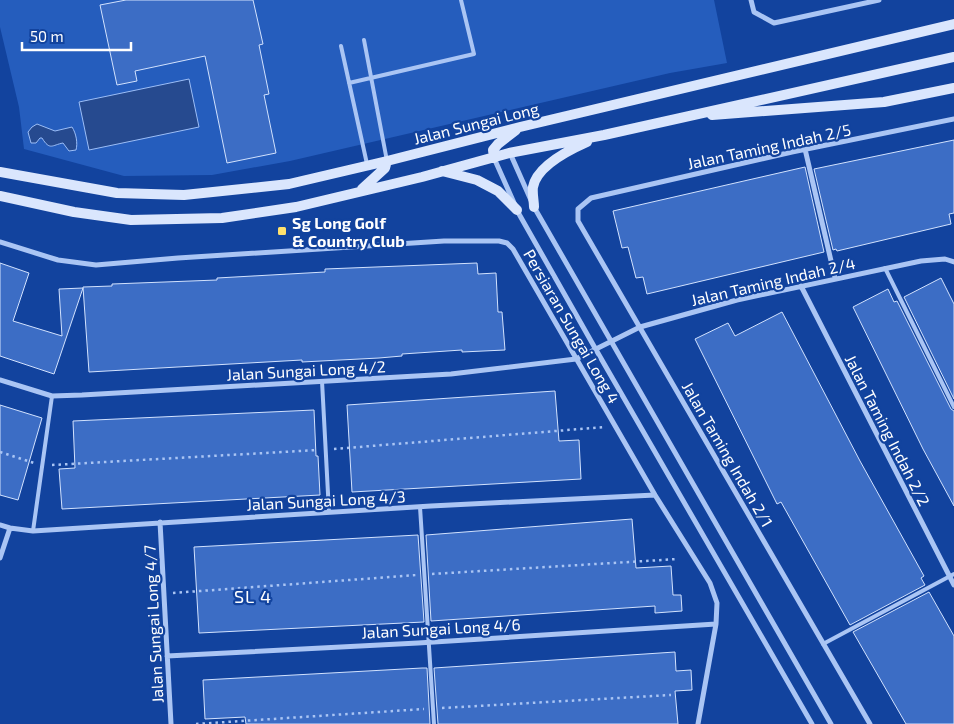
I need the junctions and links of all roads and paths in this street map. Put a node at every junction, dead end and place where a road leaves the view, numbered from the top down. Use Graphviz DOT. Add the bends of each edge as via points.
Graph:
graph roads {
  1 [pos="461,0"];
  2 [pos="751,0"];
  3 [pos="878,0"];
  4 [pos="954,24"];
  5 [pos="364,40"];
  6 [pos="341,46"];
  7 [pos="954,57"];
  8 [pos="372,78"];
  9 [pos="349,83"];
  10 [pos="954,88"];
  11 [pos="676,118"];
  12 [pos="954,120"];
  13 [pos="520,127"];
  14 [pos="604,135"];
  15 [pos="480,137"];
  16 [pos="498,144"];
  17 [pos="805,149"];
  18 [pos="509,153"];
  19 [pos="494,158"];
  20 [pos="387,161"];
  21 [pos="367,166"];
  22 [pos="442,171"];
  23 [pos="0,172"];
  24 [pos="380,174"];
  25 [pos="403,181"];
  26 [pos="360,192"];
  27 [pos="0,196"];
  28 [pos="591,198"];
  29 [pos="534,207"];
  30 [pos="517,210"];
  31 [pos="0,242"];
  32 [pos="954,262"];
  33 [pos="885,268"];
  34 [pos="835,278"];
  35 [pos="801,286"];
  36 [pos="640,327"];
  37 [pos="611,340"];
  38 [pos="595,348"];
  39 [pos="576,359"];
  40 [pos="0,380"];
  41 [pos="322,381"];
  42 [pos="52,396"];
  43 [pos="954,407"];
  44 [pos="600,428"];
  45 [pos="326,450"];
  46 [pos="0,452"];
  47 [pos="42,466"];
  48 [pos="655,495"];
  49 [pos="420,507"];
  50 [pos="329,512"];
  51 [pos="160,522"];
  52 [pos="0,525"];
  53 [pos="10,528"];
  54 [pos="33,531"];
  55 [pos="0,558"];
  56 [pos="952,575"];
  57 [pos="954,584"];
  58 [pos="716,624"];
  59 [pos="429,642"];
  60 [pos="823,644"];
  61 [pos="167,656"];
  62 [pos="171,724"];
  63 [pos="434,724"];
  64 [pos="698,724"];
  65 [pos="812,724"];
  66 [pos="832,724"];
  67 [pos="870,724"];
  1 -- 8 [label="lane" via="474,54"];
  2 -- 3 [label="street" via="754,12 774,23"];
  4 -- 13 [label="street, Jalan Sungai Long"];
  5 -- 8 [label="lane"];
  6 -- 9 [label="lane"];
  7 -- 11 [label="street"];
  8 -- 9 [label="lane"];
  8 -- 20 [label="lane"];
  9 -- 21 [label="lane"];
  10 -- 11 [label="street" via="884,102"];
  11 -- 14 [label="street"];
  12 -- 17 [label="street, Jalan Taming Indah 2/5"];
  13 -- 15 [label="street, Jalan Sungai Long"];
  13 -- 16 [label="street"];
  14 -- 18 [label="street"];
  14 -- 29 [label="street" via="571,149 543,169 533,187"];
  15 -- 16 [label="street"];
  15 -- 20 [label="street, Jalan Sungai Long"];
  16 -- 18 [label="street"];
  16 -- 19 [label="street" via="493,150"];
  17 -- 28 [label="street, Jalan Taming Indah 2/5"];
  17 -- 34 [label="street"];
  18 -- 19 [label="street"];
  18 -- 29 [label="street"];
  19 -- 22 [label="street"];
  19 -- 30 [label="street"];
  20 -- 21 [label="street, Jalan Sungai Long"];
  20 -- 24 [label="street"];
  21 -- 23 [label="street, Jalan Sungai Long" via="289,184 184,195 117,193"];
  21 -- 24 [label="street"];
  22 -- 25 [label="street"];
  22 -- 30 [label="street" via="477,180 498,191"];
  24 -- 25 [label="street"];
  24 -- 26 [label="street"];
  25 -- 26 [label="street"];
  26 -- 27 [label="street" via="296,207 222,218 131,220"];
  28 -- 36 [label="street, Jalan Taming Indah 2/1" via="578,209 578,221"];
  29 -- 37 [label="street"];
  30 -- 38 [label="street"];
  31 -- 39 [label="street, Persiaran Sungai Long 4" via="58,260 96,265 444,240 499,241 507,243 513,250"];
  32 -- 33 [label="street, Jalan Taming Indah 2/4" via="921,260"];
  33 -- 34 [label="street, Jalan Taming Indah 2/4"];
  33 -- 43 [label="lane"];
  34 -- 35 [label="street, Jalan Taming Indah 2/4"];
  35 -- 36 [label="street, Jalan Taming Indah 2/4"];
  35 -- 56 [label="street, Jalan Taming Indah 2/2"];
  36 -- 37 [label="street, Jalan Taming Indah 2/4"];
  36 -- 60 [label="street, Jalan Taming Indah 2/1"];
  37 -- 38 [label="street, Jalan Sungai Long 4/2"];
  37 -- 66 [label="street"];
  38 -- 39 [label="street, Jalan Sungai Long 4/2"];
  38 -- 65 [label="street"];
  39 -- 41 [label="street, Jalan Sungai Long 4/2" via="451,374"];
  39 -- 48 [label="street, Persiaran Sungai Long 4"];
  40 -- 42 [label="street, Jalan Sungai Long 4/2"];
  41 -- 42 [label="street, Jalan Sungai Long 4/2"];
  41 -- 45 [label="lane"];
  42 -- 47 [label="lane"];
  44 -- 45 [label="path"];
  45 -- 47 [label="path"];
  45 -- 50 [label="lane"];
  46 -- 47 [label="path"];
  47 -- 54 [label="lane"];
  48 -- 49 [label="street, Jalan Sungai Long 4/3"];
  48 -- 58 [label="street, Persiaran Sungai Long 4" via="710,583 718,604"];
  49 -- 50 [label="street, Jalan Sungai Long 4/3"];
  49 -- 59 [label="lane"];
  50 -- 51 [label="street, Jalan Sungai Long 4/3"];
  51 -- 54 [label="street, Jalan Sungai Long 4/3"];
  51 -- 61 [label="street, Jalan Sungai Long 4/7"];
  52 -- 53 [label="street, Jalan Sungai Long 4/3"];
  53 -- 54 [label="street, Jalan Sungai Long 4/3"];
  53 -- 55 [label="street"];
  56 -- 57 [label="street, Jalan Taming Indah 2/2"];
  56 -- 60 [label="lane"];
  58 -- 59 [label="street, Jalan Sungai Long 4/6"];
  58 -- 64 [label="street, Persiaran Sungai Long 4"];
  59 -- 61 [label="street, Jalan Sungai Long 4/6"];
  59 -- 63 [label="lane"];
  60 -- 67 [label="street, Jalan Taming Indah 2/1"];
  61 -- 62 [label="street, Jalan Sungai Long 4/7"];
}
